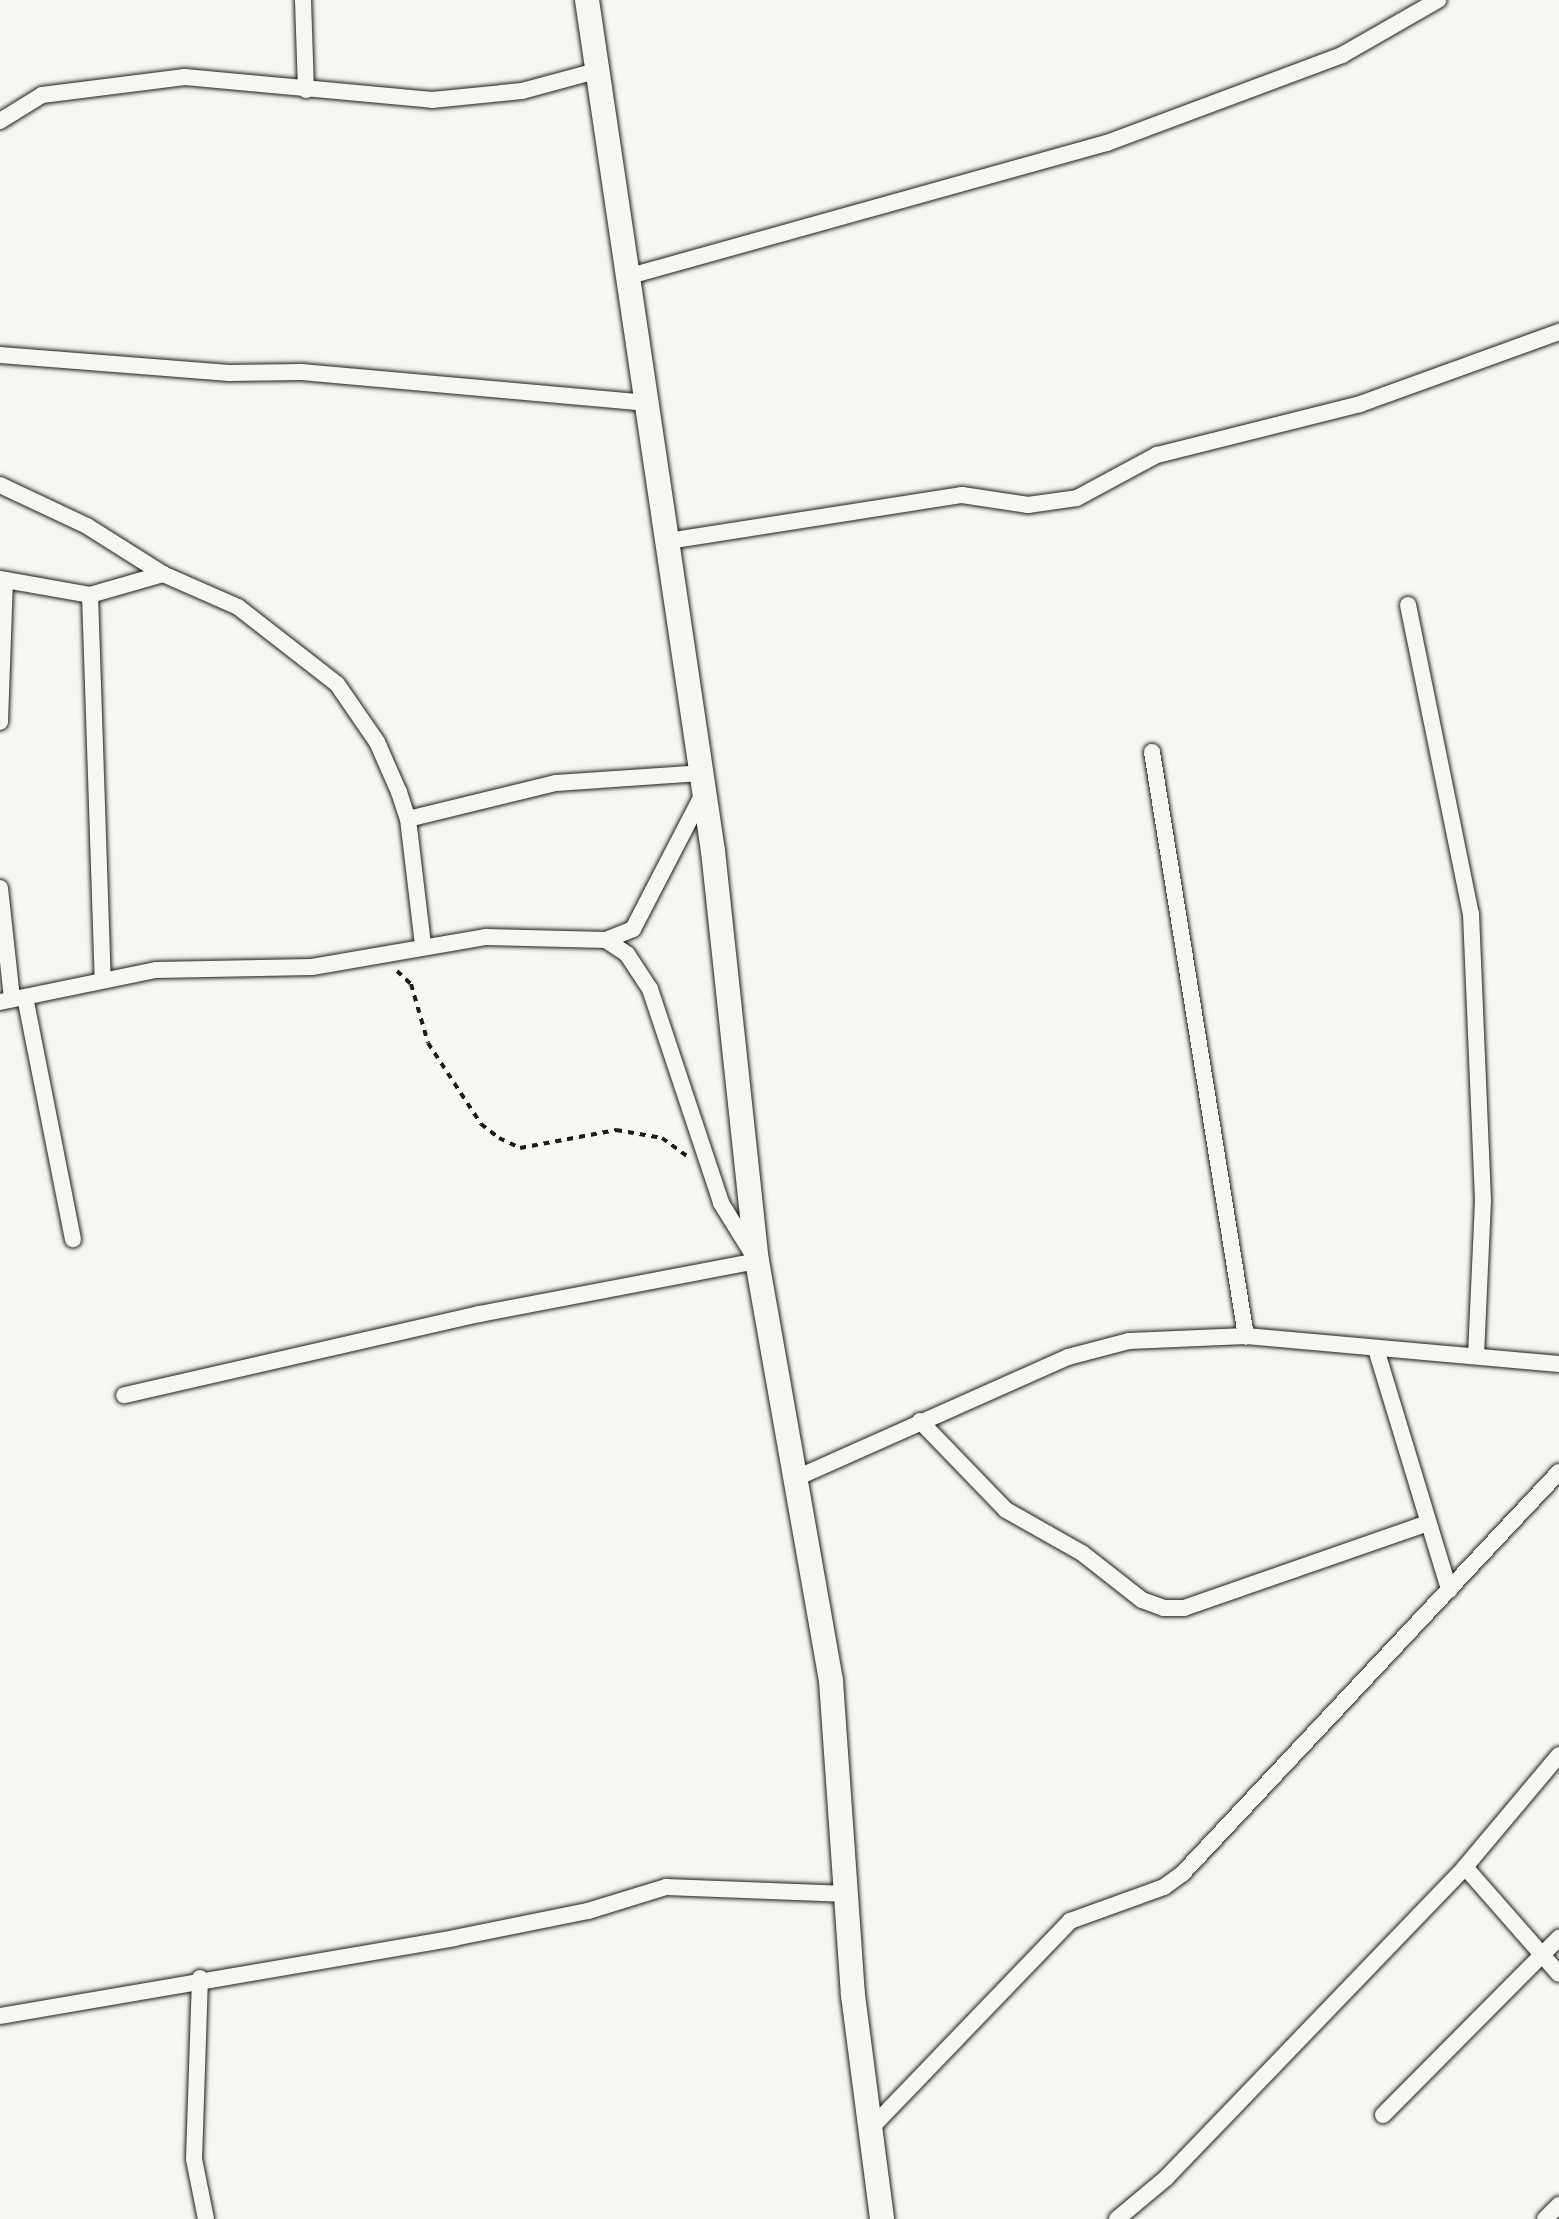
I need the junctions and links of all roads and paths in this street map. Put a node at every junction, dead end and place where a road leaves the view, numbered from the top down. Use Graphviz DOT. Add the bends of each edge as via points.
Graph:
graph roads {
  1 [pos="303,0"];
  2 [pos="587,0"];
  3 [pos="1438,0"];
  4 [pos="600,70"];
  5 [pos="306,90"];
  6 [pos="0,121"];
  7 [pos="630,276"];
  8 [pos="1559,332"];
  9 [pos="0,355"];
  10 [pos="649,403"];
  11 [pos="0,485"];
  12 [pos="668,541"];
  13 [pos="163,574"];
  14 [pos="2,580"];
  15 [pos="90,595"];
  16 [pos="1408,605"];
  17 [pos="0,722"];
  18 [pos="1152,752"];
  19 [pos="703,782"];
  20 [pos="408,819"];
  21 [pos="0,888"];
  22 [pos="606,940"];
  23 [pos="423,945"];
  24 [pos="378,953"];
  25 [pos="103,979"];
  26 [pos="12,999"];
  27 [pos="711,1176"];
  28 [pos="73,1239"];
  29 [pos="757,1261"];
  30 [pos="1246,1336"];
  31 [pos="1376,1349"];
  32 [pos="1476,1355"];
  33 [pos="1559,1364"];
  34 [pos="124,1395"];
  35 [pos="920,1421"];
  36 [pos="1559,1472"];
  37 [pos="794,1479"];
  38 [pos="1428,1523"];
  39 [pos="1449,1590"];
  40 [pos="1559,1755"];
  41 [pos="1465,1867"];
  42 [pos="848,1894"];
  43 [pos="1559,1938"];
  44 [pos="1544,1952"];
  45 [pos="1559,1974"];
  46 [pos="200,1978"];
  47 [pos="0,2016"];
  48 [pos="1383,2115"];
  49 [pos="872,2127"];
  50 [pos="1559,2205"];
  51 [pos="206,2219"];
  52 [pos="882,2219"];
  53 [pos="1117,2219"];
  54 [pos="1545,2219"];
  1 -- 5 [label="street"];
  2 -- 4 [label="street"];
  3 -- 7 [label="street" via="1342,55 1107,143"];
  4 -- 5 [label="street" via="522,91 457,99"];
  4 -- 7 [label="street"];
  5 -- 6 [label="street" via="208,77 149,80 98,92 42,95"];
  7 -- 10 [label="street"];
  8 -- 12 [label="street" via="1360,404 1157,455 1077,498 1028,505 962,495"];
  9 -- 10 [label="street" via="229,373 301,372"];
  10 -- 12 [label="street"];
  11 -- 13 [label="street" via="87,526"];
  12 -- 19 [label="street"];
  13 -- 15 [label="street"];
  13 -- 20 [label="street" via="238,607 337,684 377,742"];
  14 -- 15 [label="street"];
  14 -- 17 [label="street"];
  15 -- 25 [label="street"];
  16 -- 32 [label="street" via="1471,914 1483,1201"];
  18 -- 30 [label="street"];
  19 -- 20 [label="street" via="556,783"];
  19 -- 22 [label="street" via="633,929"];
  19 -- 29 [label="street"];
  20 -- 23 [label="street"];
  21 -- 26 [label="street"];
  22 -- 23 [label="street" via="486,937"];
  22 -- 27 [label="street" via="627,954 650,989"];
  23 -- 24 [label="street"];
  24 -- 25 [label="street" via="312,967 156,970"];
  24 -- 27 [label="path" via="411,984 428,1043 481,1124 499,1138 520,1148 616,1130 662,1138"];
  25 -- 26 [label="street"];
  26 -- 28 [label="street"];
  27 -- 29 [label="street" via="727,1214"];
  29 -- 34 [label="street" via="479,1314"];
  29 -- 37 [label="street"];
  30 -- 31 [label="street"];
  30 -- 35 [label="street" via="1114,1345 1068,1357"];
  31 -- 32 [label="street"];
  31 -- 38 [label="street"];
  32 -- 33 [label="street"];
  35 -- 37 [label="street"];
  35 -- 38 [label="street" via="1006,1510 1082,1553 1142,1600 1164,1608 1184,1608"];
  36 -- 39 [label="street"];
  37 -- 42 [label="street" via="831,1681"];
  38 -- 39 [label="street"];
  39 -- 49 [label="street" via="1182,1874 1164,1887 1070,1921"];
  40 -- 41 [label="street"];
  41 -- 44 [label="street"];
  41 -- 53 [label="street" via="1166,2178"];
  42 -- 46 [label="street" via="666,1887 588,1911 454,1938"];
  42 -- 49 [label="street" via="853,1995"];
  43 -- 44 [label="street"];
  44 -- 45 [label="street"];
  44 -- 48 [label="street"];
  46 -- 47 [label="street"];
  46 -- 51 [label="street" via="194,2159"];
  49 -- 52 [label="street"];
  50 -- 54 [label="street"];
}
